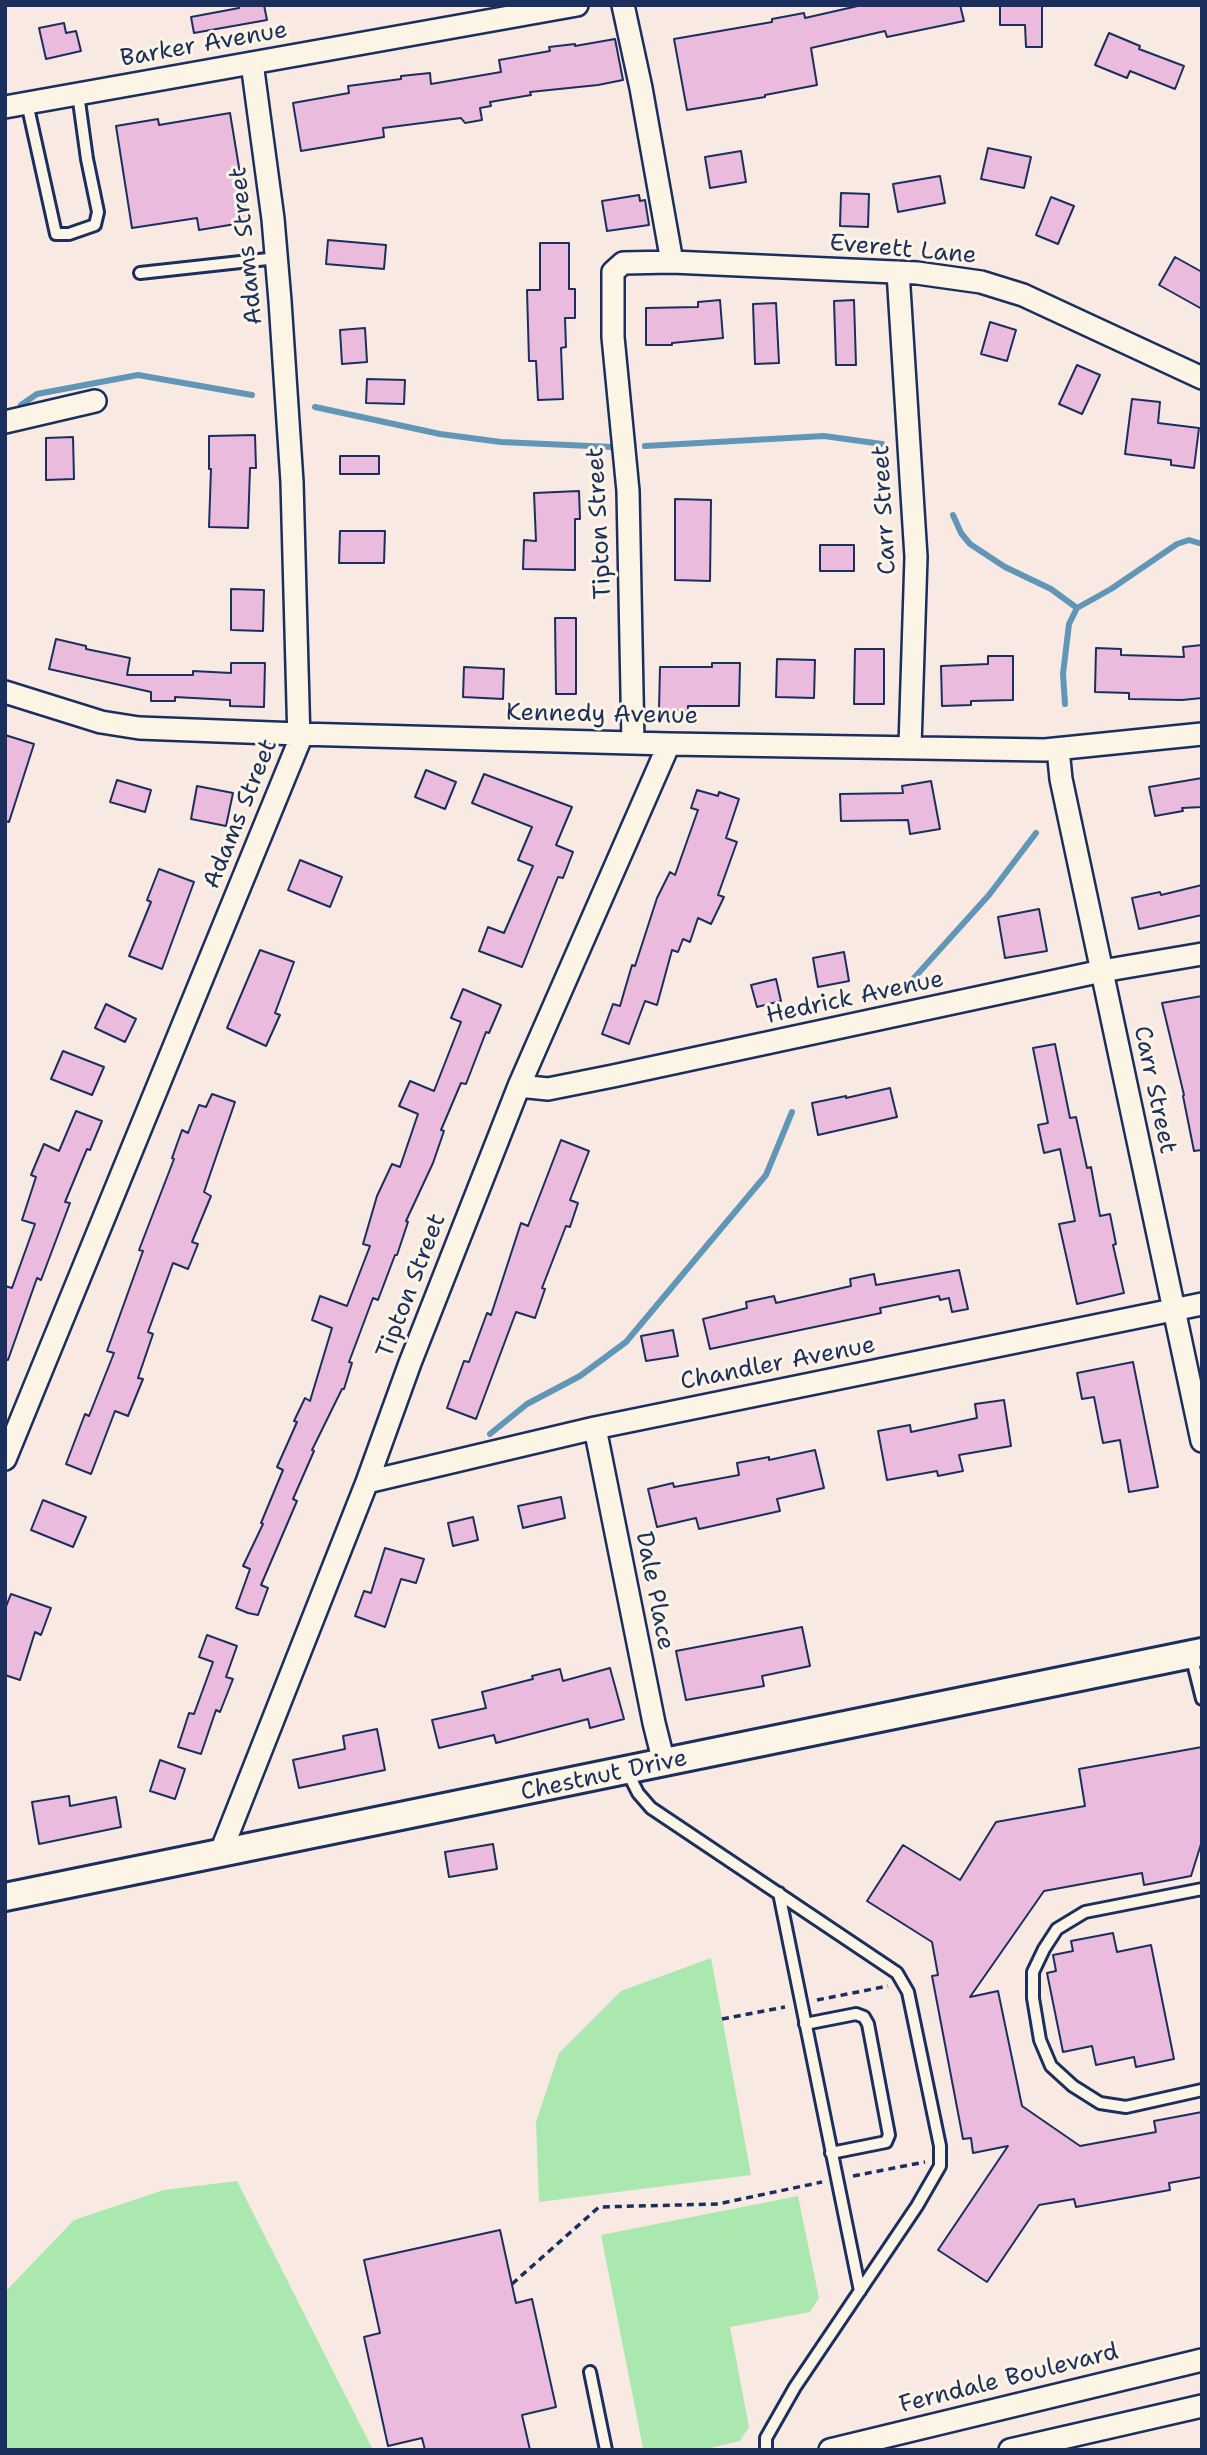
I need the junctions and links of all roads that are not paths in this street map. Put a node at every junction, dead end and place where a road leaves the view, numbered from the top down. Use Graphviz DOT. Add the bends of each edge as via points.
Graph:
graph roads {
  1 [pos="577,5"];
  2 [pos="623,5"];
  3 [pos="252,63"];
  4 [pos="78,94"];
  5 [pos="27,103"];
  6 [pos="5,107"];
  7 [pos="276,258"];
  8 [pos="672,262"];
  9 [pos="898,272"];
  10 [pos="140,273"];
  11 [pos="613,301"];
  12 [pos="1202,378"];
  13 [pos="96,401"];
  14 [pos="5,422"];
  15 [pos="5,692"];
  16 [pos="299,734"];
  17 [pos="1202,734"];
  18 [pos="633,743"];
  19 [pos="669,744"];
  20 [pos="910,746"];
  21 [pos="1058,749"];
  22 [pos="1202,954"];
  23 [pos="1102,971"];
  24 [pos="519,1086"];
  25 [pos="1202,1304"];
  26 [pos="1175,1310"];
  27 [pos="595,1428"];
  28 [pos="1202,1441"];
  29 [pos="5,1459"];
  30 [pos="367,1482"];
  31 [pos="1196,1653"];
  32 [pos="1202,1699"];
  33 [pos="664,1763"];
  34 [pos="627,1772"];
  35 [pos="219,1854"];
  36 [pos="1202,1889"];
  37 [pos="779,1893"];
  38 [pos="5,1897"];
  39 [pos="805,2024"];
  40 [pos="1202,2090"];
  41 [pos="831,2153"];
  42 [pos="860,2291"];
  43 [pos="1202,2360"];
  44 [pos="590,2372"];
  45 [pos="1202,2406"];
  46 [pos="606,2450"];
  47 [pos="766,2450"];
  48 [pos="830,2450"];
  49 [pos="1010,2450"];
  1 -- 3 [label="street, Barker Avenue"];
  2 -- 8 [label="street"];
  3 -- 4 [label="street, Barker Avenue"];
  3 -- 7 [label="street, Adams Street"];
  4 -- 5 [label="street, Barker Avenue"];
  4 -- 5 [label="lane" via="98,212 95,225 69,234 56,234"];
  5 -- 6 [label="street, Barker Avenue"];
  7 -- 10 [label="lane"];
  7 -- 16 [label="street, Adams Street" via="292,482"];
  8 -- 9 [label="street, Everett Lane"];
  8 -- 11 [label="street, Everett Lane" via="623,263 613,272"];
  9 -- 12 [label="street, Everett Lane" via="981,282 1023,295"];
  9 -- 20 [label="street, Carr Street" via="916,557"];
  11 -- 18 [label="street, Tipton Street" via="612,337 628,491"];
  13 -- 14 [label="street"];
  15 -- 16 [label="street, Kennedy Avenue" via="101,722 139,728"];
  16 -- 18 [label="street, Kennedy Avenue"];
  16 -- 29 [label="street, Adams Street"];
  17 -- 21 [label="street, Kennedy Avenue"];
  18 -- 19 [label="street, Kennedy Avenue"];
  19 -- 20 [label="street, Kennedy Avenue"];
  19 -- 24 [label="street, Tipton Street"];
  20 -- 21 [label="street, Kennedy Avenue"];
  21 -- 23 [label="street, Carr Street"];
  22 -- 23 [label="street, Hedrick Avenue"];
  23 -- 24 [label="street, Hedrick Avenue" via="613,1076 548,1088"];
  23 -- 26 [label="street, Carr Street"];
  24 -- 30 [label="street, Tipton Street"];
  25 -- 26 [label="street, Chandler Avenue"];
  26 -- 27 [label="street, Chandler Avenue"];
  26 -- 28 [label="street, Carr Street"];
  27 -- 30 [label="street, Chandler Avenue"];
  27 -- 33 [label="street, Dale Place"];
  30 -- 35 [label="street, Tipton Street"];
  31 -- 32 [label="lane"];
  31 -- 33 [label="street, Chestnut Drive"];
  33 -- 34 [label="street, Chestnut Drive"];
  34 -- 35 [label="street, Chestnut Drive"];
  34 -- 37 [label="lane" via="651,1808"];
  35 -- 38 [label="street, Chestnut Drive"];
  36 -- 40 [label="lane" via="1085,1912 1057,1929 1033,1972 1033,1998 1040,2039 1051,2066 1100,2103 1126,2107"];
  37 -- 39 [label="lane"];
  37 -- 42 [label="lane" via="897,1973 908,1992 924,2067 940,2166"];
  39 -- 41 [label="lane"];
  39 -- 41 [label="lane" via="856,2014 868,2024 889,2136 886,2142"];
  41 -- 42 [label="lane"];
  42 -- 47 [label="lane" via="795,2387 766,2438"];
  43 -- 48 [label="street, Ferndale Boulevard"];
  44 -- 46 [label="lane"];
  45 -- 49 [label="street"];
}
